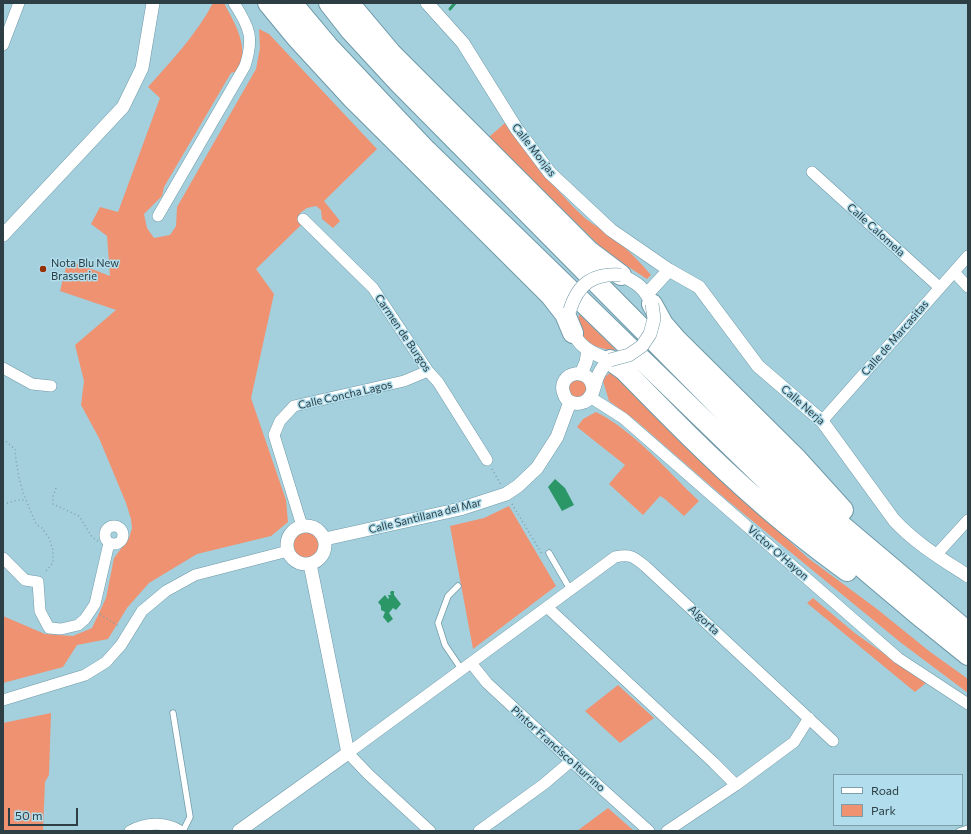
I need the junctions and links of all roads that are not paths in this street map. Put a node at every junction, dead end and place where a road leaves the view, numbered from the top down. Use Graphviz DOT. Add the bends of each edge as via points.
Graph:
graph roads {
  1 [pos="19,3"];
  2 [pos="153,3"];
  3 [pos="234,3"];
  4 [pos="268,3"];
  5 [pos="292,3"];
  6 [pos="329,3"];
  7 [pos="349,3"];
  8 [pos="427,3"];
  9 [pos="3,44"];
  10 [pos="812,172"];
  11 [pos="158,216"];
  12 [pos="303,219"];
  13 [pos="3,235"];
  14 [pos="968,256"];
  15 [pos="669,270"];
  16 [pos="954,272"];
  17 [pos="621,275"];
  18 [pos="939,287"];
  19 [pos="968,287"];
  20 [pos="650,299"];
  21 [pos="573,334"];
  22 [pos="588,351"];
  23 [pos="609,359"];
  24 [pos="3,368"];
  25 [pos="428,372"];
  26 [pos="581,374"];
  27 [pos="51,386"];
  28 [pos="591,394"];
  29 [pos="570,402"];
  30 [pos="822,420"];
  31 [pos="487,460"];
  32 [pos="968,520"];
  33 [pos="302,526"];
  34 [pos="325,540"];
  35 [pos="108,546"];
  36 [pos="288,551"];
  37 [pos="549,553"];
  38 [pos="936,555"];
  39 [pos="3,558"];
  40 [pos="310,564"];
  41 [pos="887,565"];
  42 [pos="968,576"];
  43 [pos="458,586"];
  44 [pos="567,591"];
  45 [pos="547,607"];
  46 [pos="909,609"];
  47 [pos="968,632"];
  48 [pos="968,655"];
  49 [pos="471,663"];
  50 [pos="462,670"];
  51 [pos="3,700"];
  52 [pos="968,704"];
  53 [pos="173,712"];
  54 [pos="809,718"];
  55 [pos="833,741"];
  56 [pos="348,753"];
  57 [pos="571,761"];
  58 [pos="736,785"];
  59 [pos="968,828"];
  60 [pos="130,831"];
  61 [pos="180,831"];
  62 [pos="183,831"];
  63 [pos="239,831"];
  64 [pos="430,831"];
  65 [pos="479,831"];
  66 [pos="650,831"];
  67 [pos="667,831"];
  68 [pos="960,831"];
  1 -- 9 [label="street"];
  2 -- 13 [label="street" via="142,68 123,107"];
  3 -- 11 [label="street" via="250,33 250,49 245,66"];
  4 -- 21 [label="highway" via="354,99 551,296 564,314"];
  5 -- 46 [label="highway" via="328,46 469,192 774,488"];
  6 -- 41 [label="highway" via="399,83 709,398 841,525"];
  7 -- 17 [label="highway" via="391,53 589,251"];
  8 -- 15 [label="street, Calle Monjas" via="463,43 516,128 550,173 611,230"];
  10 -- 18 [label="street, Calle Calomela"];
  12 -- 25 [label="street, Carmen de Burgos" via="372,288"];
  14 -- 16 [label="street, Calle de Marcasitas"];
  15 -- 20 [label="street"];
  15 -- 30 [label="street, Calle Nerja" via="699,287 758,366"];
  16 -- 18 [label="street, Calle de Marcasitas"];
  16 -- 19 [label="street"];
  17 -- 20 [label="street" via="636,282"];
  17 -- 21 [label="street, bridge" via="598,276 588,281 576,294 570,310"];
  18 -- 30 [label="street, Calle de Marcasitas"];
  20 -- 23 [label="street, bridge" via="654,319 650,334 642,346 629,355"];
  20 -- 41 [label="highway" via="663,324 676,339 795,457 866,534"];
  21 -- 22 [label="street"];
  22 -- 23 [label="street"];
  22 -- 26 [label="street"];
  23 -- 28 [label="street" via="599,373"];
  23 -- 46 [label="highway" via="624,370 739,484 792,529 874,592"];
  24 -- 27 [label="street" via="32,384"];
  25 -- 31 [label="street, Carmen de Burgos" via="438,382"];
  25 -- 33 [label="street, Calle Concha Lagos" via="404,381 294,406 280,421 274,435"];
  26 -- 28 [label="street" via="590,380 593,386"];
  26 -- 29 [label="street" via="567,377 563,383 562,390"];
  28 -- 29 [label="street" via="584,402"];
  28 -- 52 [label="street, Víctor O'Hayon" via="623,418 898,658"];
  29 -- 34 [label="street, Calle Santillana del Mar" via="557,437 537,468 506,494 460,509"];
  30 -- 38 [label="street, Calle Nerja" via="894,520 904,531"];
  32 -- 38 [label="street"];
  33 -- 34 [label="street" via="316,528"];
  33 -- 36 [label="street" via="292,531 287,540"];
  34 -- 40 [label="street" via="325,550 319,559"];
  35 -- 39 [label="street" via="95,604 86,619 78,625 61,629 49,628 40,611 38,582 25,580"];
  36 -- 40 [label="street" via="293,559"];
  36 -- 51 [label="street" via="195,575 166,590 142,612 122,645 106,662 85,675"];
  37 -- 44 [label="lane"];
  38 -- 42 [label="street, Calle Nerja"];
  40 -- 56 [label="street"];
  41 -- 47 [label="highway"];
  43 -- 50 [label="lane" via="448,596 438,622 445,645"];
  44 -- 45 [label="street, Algorta"];
  44 -- 54 [label="street, Algorta" via="615,557 633,556"];
  45 -- 49 [label="street, Algorta"];
  45 -- 58 [label="street"];
  46 -- 48 [label="highway"];
  49 -- 50 [label="street, Algorta"];
  49 -- 57 [label="street, Pintor Francisco Iturrino" via="487,683"];
  50 -- 56 [label="street, Algorta"];
  53 -- 62 [label="lane" via="190,817"];
  54 -- 55 [label="street, Algorta"];
  54 -- 58 [label="street" via="794,742"];
  56 -- 63 [label="street"];
  56 -- 64 [label="street"];
  57 -- 65 [label="street"];
  57 -- 66 [label="street, Pintor Francisco Iturrino"];
  58 -- 67 [label="street"];
  59 -- 68 [label="lane"];
  60 -- 61 [label="street" via="147,825 164,824"];
}
